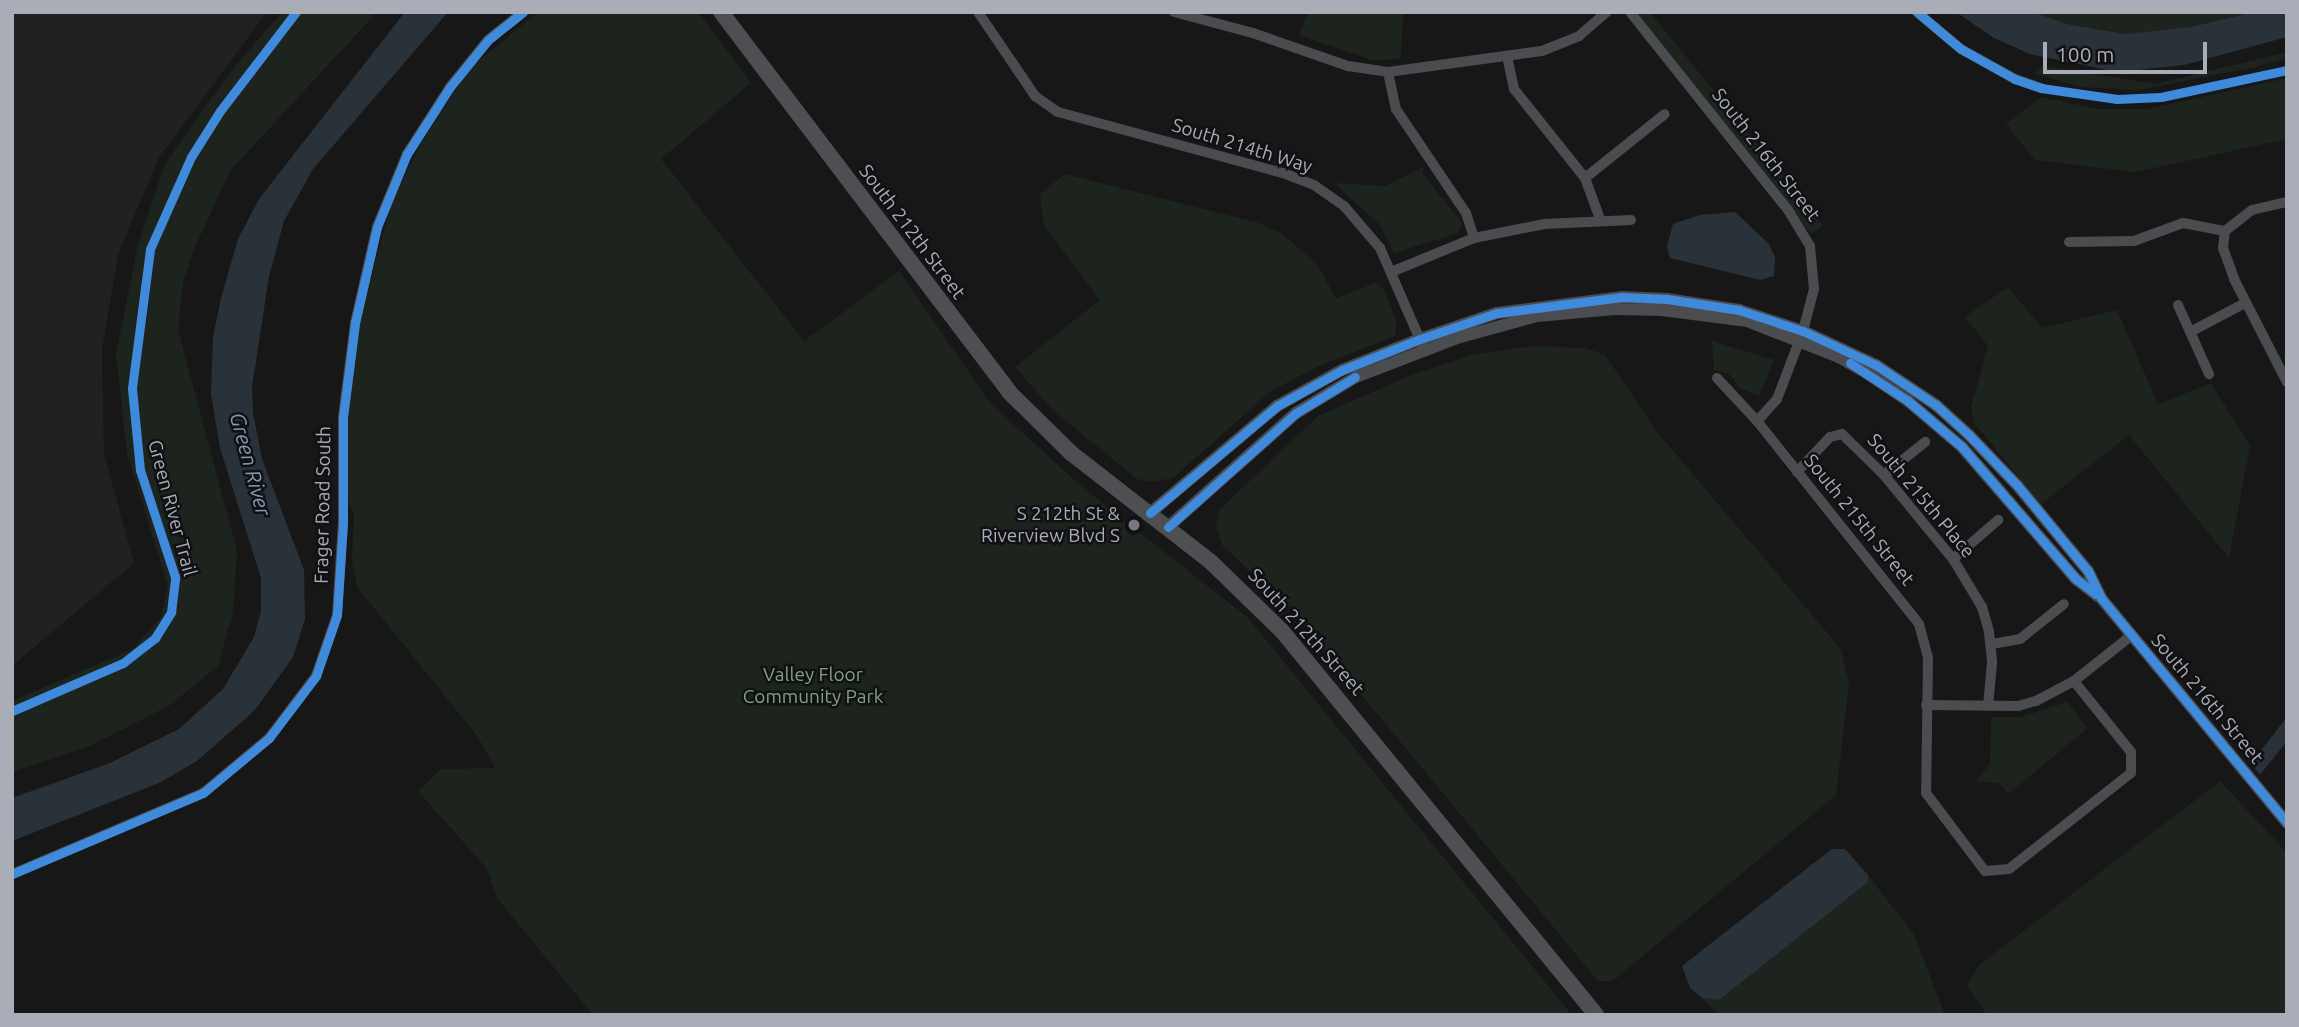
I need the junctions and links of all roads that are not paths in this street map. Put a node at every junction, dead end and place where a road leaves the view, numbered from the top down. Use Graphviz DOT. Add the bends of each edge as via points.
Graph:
graph roads {
  1 [pos="523,12"];
  2 [pos="721,12"];
  3 [pos="978,12"];
  4 [pos="1174,12"];
  5 [pos="1607,12"];
  6 [pos="1630,12"];
  7 [pos="1917,12"];
  8 [pos="1507,56"];
  9 [pos="1388,72"];
  10 [pos="2041,88"];
  11 [pos="1665,114"];
  12 [pos="1585,178"];
  13 [pos="2287,202"];
  14 [pos="1600,219"];
  15 [pos="1630,220"];
  16 [pos="2225,230"];
  17 [pos="1474,238"];
  18 [pos="2069,242"];
  19 [pos="1391,272"];
  20 [pos="2245,303"];
  21 [pos="2178,304"];
  22 [pos="2190,332"];
  23 [pos="1801,336"];
  24 [pos="1422,345"];
  25 [pos="2210,374"];
  26 [pos="1717,378"];
  27 [pos="2287,382"];
  28 [pos="1757,421"];
  29 [pos="1925,442"];
  30 [pos="1797,472"];
  31 [pos="1884,475"];
  32 [pos="1150,513"];
  33 [pos="1998,520"];
  34 [pos="1168,527"];
  35 [pos="1953,559"];
  36 [pos="2064,604"];
  37 [pos="2132,635"];
  38 [pos="1992,645"];
  39 [pos="2074,681"];
  40 [pos="1926,705"];
  41 [pos="1988,706"];
  42 [pos="2287,822"];
  43 [pos="12,874"];
  44 [pos="1596,1015"];
  1 -- 43 [label="street, Frager Road South" via="488,40 450,86 407,154 377,227 355,323 343,417 337,615 316,676 269,738 201,794"];
  2 -- 32 [label="main road, South 212th Street" via="1009,392 1071,453"];
  3 -- 19 [label="street, South 214th Way" via="1035,96 1046,105 1314,185 1363,226"];
  4 -- 9 [label="street" via="1348,66"];
  5 -- 8 [label="street" via="1565,44"];
  6 -- 23 [label="street, South 216th Street" via="1805,234 1814,262 1814,289"];
  7 -- 10 [label="street" via="1961,49"];
  8 -- 9 [label="street"];
  8 -- 12 [label="street" via="1514,89"];
  9 -- 17 [label="street" via="1396,109 1466,213"];
  11 -- 12 [label="street"];
  12 -- 14 [label="street"];
  13 -- 16 [label="street" via="2252,210"];
  14 -- 15 [label="street"];
  14 -- 17 [label="street"];
  16 -- 18 [label="street" via="2183,223 2134,241"];
  16 -- 20 [label="street" via="2227,261"];
  17 -- 19 [label="street"];
  19 -- 24 [label="street, South 214th Way"];
  20 -- 22 [label="street"];
  20 -- 27 [label="street"];
  21 -- 22 [label="street"];
  22 -- 25 [label="street"];
  23 -- 24 [label="street, South 216th Street" via="1725,316 1615,309 1537,316"];
  23 -- 28 [label="street, South 216th Street" via="1777,399"];
  23 -- 37 [label="street, South 216th Street" via="1865,372 1965,441 2076,579 2101,598"];
  24 -- 32 [label="street" via="1342,370 1277,406"];
  24 -- 34 [label="street" via="1317,397"];
  26 -- 28 [label="street, South 215th Street"];
  28 -- 30 [label="street, South 215th Street"];
  29 -- 31 [label="street"];
  30 -- 31 [label="street, South 215th Place" via="1830,437 1842,434"];
  30 -- 40 [label="street, South 215th Street" via="1919,624 1928,657"];
  31 -- 35 [label="street, South 215th Place"];
  32 -- 34 [label="main road, South 212th Street"];
  33 -- 35 [label="street"];
  34 -- 44 [label="main road, South 212th Street" via="1246,593 1282,631"];
  35 -- 38 [label="street, South 215th Place" via="1982,607"];
  36 -- 38 [label="street" via="2020,639"];
  37 -- 39 [label="street"];
  37 -- 42 [label="street, South 216th Street"];
  38 -- 41 [label="street, South 215th Place"];
  39 -- 40 [label="street, South 215th Street" via="2131,752 2134,763 2128,778 2009,869 1993,873 1985,871 1926,793"];
  39 -- 41 [label="street" via="2018,706"];
  40 -- 41 [label="street"];
}
